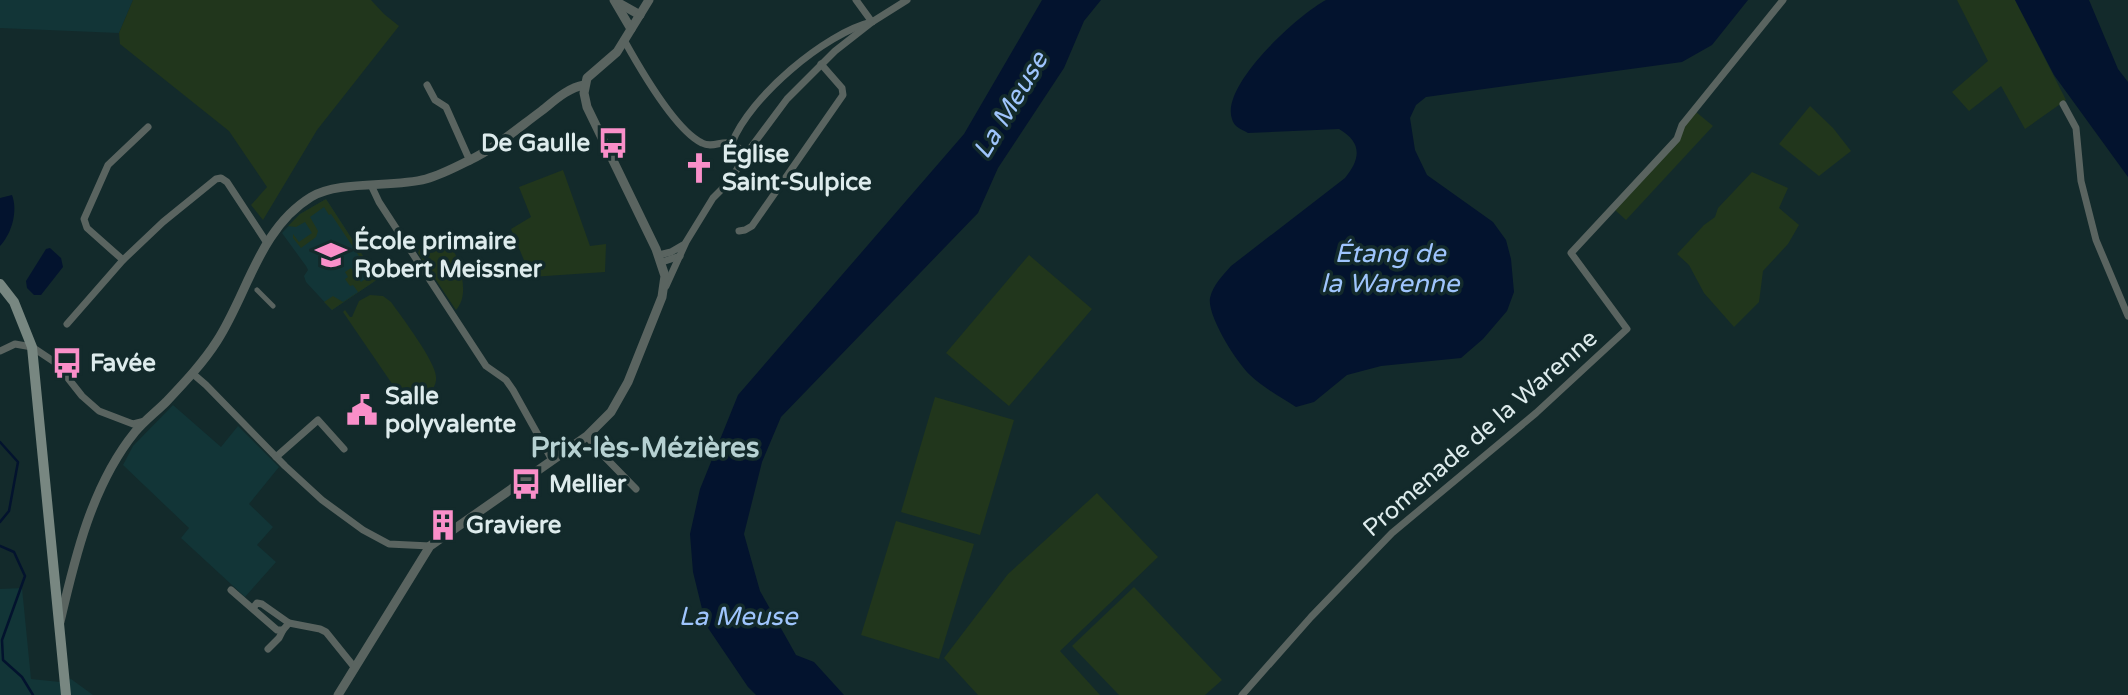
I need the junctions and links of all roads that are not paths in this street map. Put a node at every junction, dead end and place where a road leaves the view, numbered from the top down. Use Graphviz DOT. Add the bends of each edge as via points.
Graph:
graph roads {
  1 [pos="614,0"];
  2 [pos="649,0"];
  3 [pos="856,0"];
  4 [pos="907,0"];
  5 [pos="1783,0"];
  6 [pos="640,15"];
  7 [pos="872,22"];
  8 [pos="631,29"];
  9 [pos="624,40"];
  10 [pos="821,64"];
  11 [pos="428,85"];
  12 [pos="584,85"];
  13 [pos="2063,104"];
  14 [pos="148,127"];
  15 [pos="732,143"];
  16 [pos="746,154"];
  17 [pos="470,160"];
  18 [pos="371,186"];
  19 [pos="739,231"];
  20 [pos="687,242"];
  21 [pos="267,243"];
  22 [pos="680,256"];
  23 [pos="123,260"];
  24 [pos="661,262"];
  25 [pos="0,284"];
  26 [pos="664,289"];
  27 [pos="257,290"];
  28 [pos="273,306"];
  29 [pos="2128,316"];
  30 [pos="67,324"];
  31 [pos="32,347"];
  32 [pos="0,351"];
  33 [pos="192,373"];
  34 [pos="146,421"];
  35 [pos="587,436"];
  36 [pos="344,449"];
  37 [pos="276,457"];
  38 [pos="552,460"];
  39 [pos="636,489"];
  40 [pos="430,546"];
  41 [pos="231,590"];
  42 [pos="60,624"];
  43 [pos="286,627"];
  44 [pos="268,649"];
  45 [pos="355,668"];
  46 [pos="66,695"];
  47 [pos="338,695"];
  48 [pos="1242,695"];
  1 -- 6 [label="street"];
  1 -- 8 [label="street"];
  2 -- 6 [label="street"];
  3 -- 7 [label="street"];
  4 -- 7 [label="street"];
  5 -- 48 [label="street, Promenade de la Warenne" via="1682,125 1676,139 1571,253 1626,330 1536,413 1392,533"];
  6 -- 8 [label="street"];
  7 -- 10 [label="street"];
  7 -- 15 [label="street" via="856,26 789,71 743,121"];
  8 -- 9 [label="street"];
  9 -- 12 [label="street"];
  9 -- 15 [label="street" via="691,136 712,146"];
  10 -- 16 [label="street" via="780,107"];
  10 -- 19 [label="street" via="843,95 752,226"];
  11 -- 17 [label="street" via="435,100 446,107"];
  12 -- 17 [label="street"];
  12 -- 24 [label="street" via="587,107"];
  13 -- 29 [label="street" via="2076,128 2081,181 2096,240"];
  14 -- 23 [label="street" via="108,165 84,219 87,228"];
  15 -- 16 [label="street"];
  16 -- 20 [label="street"];
  17 -- 18 [label="street" via="426,179"];
  18 -- 21 [label="street" via="315,194 290,214"];
  18 -- 38 [label="street" via="486,366 513,390"];
  20 -- 22 [label="street"];
  20 -- 24 [label="street"];
  21 -- 23 [label="street" via="221,178"];
  21 -- 33 [label="street" via="226,327"];
  22 -- 24 [label="street"];
  22 -- 26 [label="street"];
  23 -- 30 [label="street"];
  24 -- 26 [label="street"];
  25 -- 31 [label="main road" via="14,302"];
  26 -- 35 [label="street" via="624,391"];
  27 -- 28 [label="street"];
  31 -- 32 [label="street" via="15,344"];
  31 -- 34 [label="street" via="56,363 99,411 133,424"];
  31 -- 42 [label="main road"];
  33 -- 34 [label="street"];
  33 -- 37 [label="street"];
  34 -- 42 [label="street" via="120,454 96,500"];
  35 -- 38 [label="street"];
  35 -- 39 [label="street"];
  36 -- 37 [label="street" via="318,420"];
  37 -- 40 [label="street" via="363,530 389,544"];
  38 -- 40 [label="street"];
  40 -- 45 [label="street"];
  41 -- 43 [label="street" via="277,630"];
  42 -- 46 [label="main road"];
  43 -- 44 [label="street"];
  43 -- 45 [label="street" via="326,632"];
  45 -- 47 [label="street"];
}
